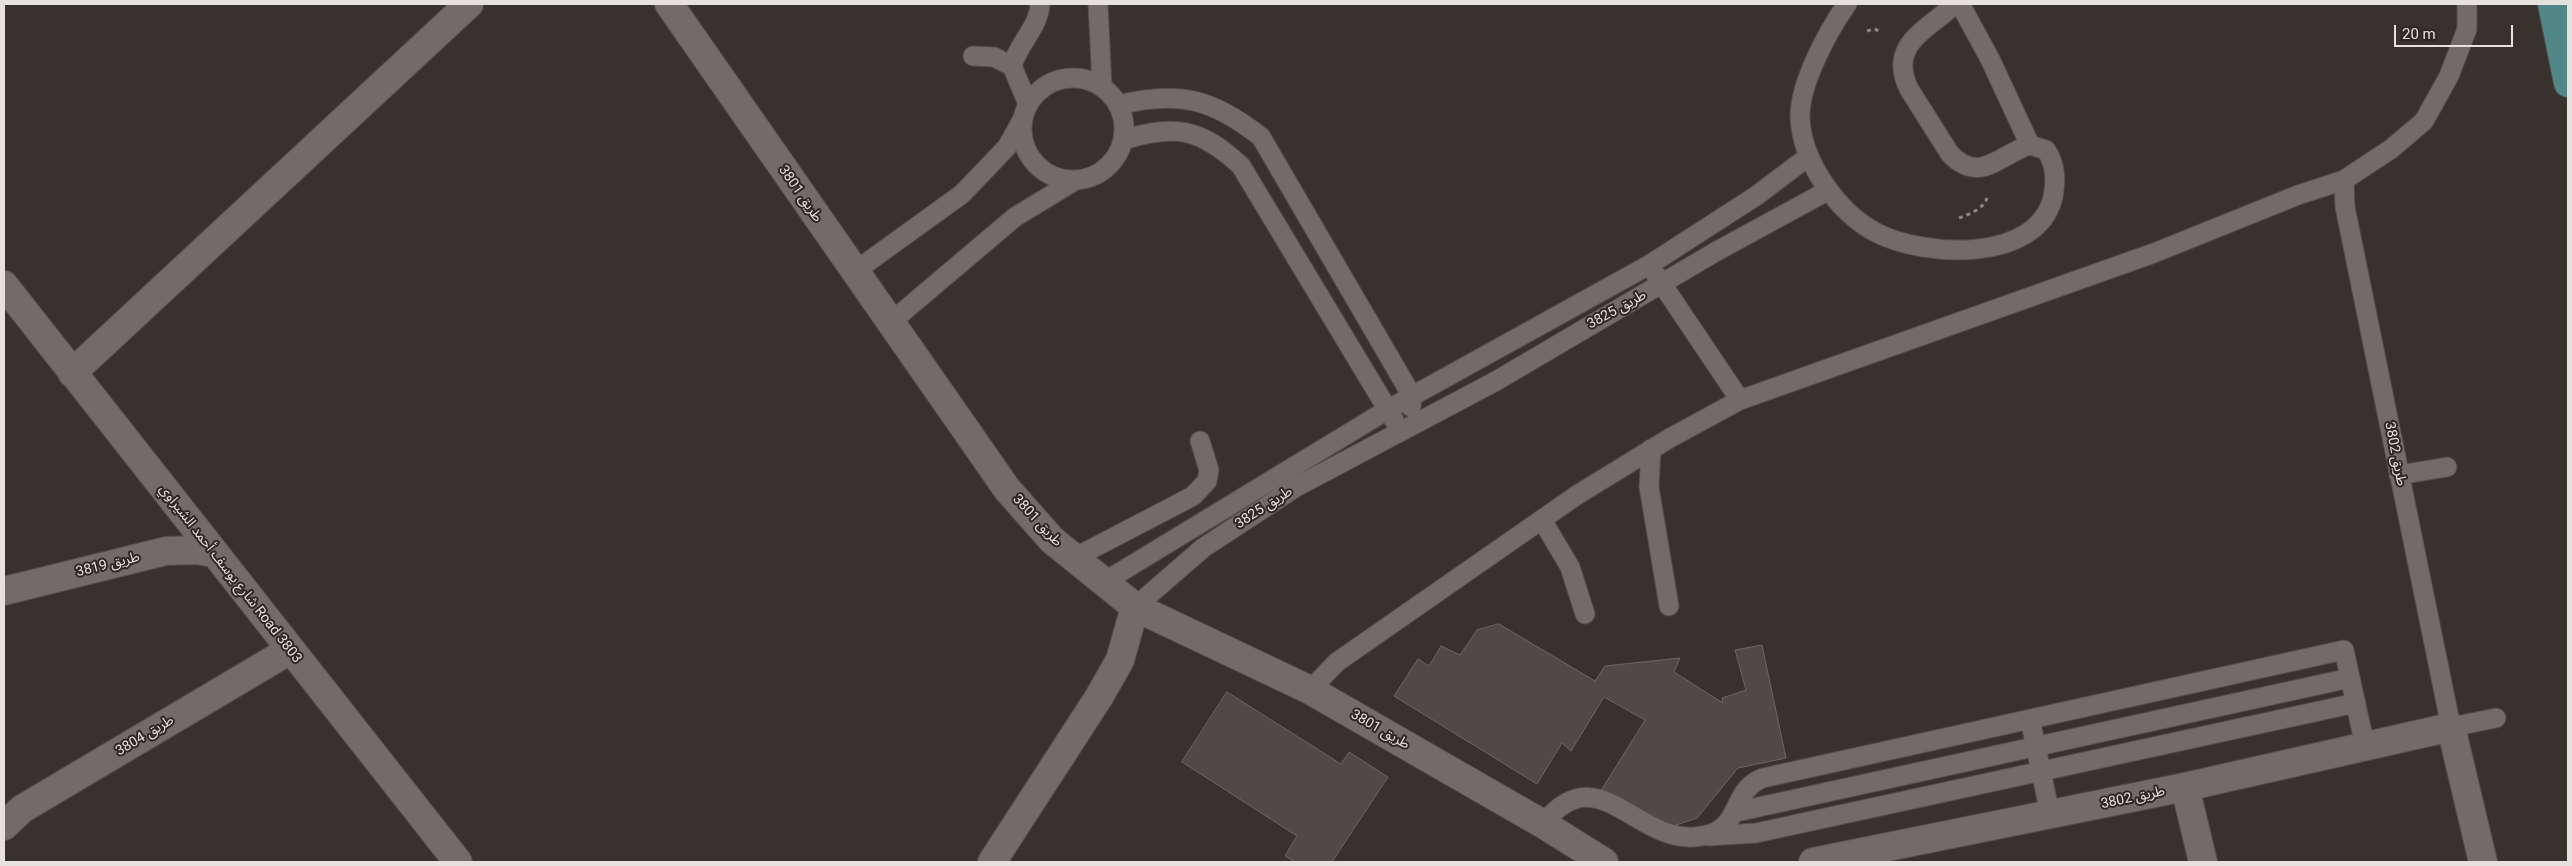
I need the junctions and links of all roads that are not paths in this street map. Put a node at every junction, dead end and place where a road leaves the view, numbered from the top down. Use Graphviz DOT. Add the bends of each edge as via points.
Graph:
graph roads {
  1 [pos="469,4"];
  2 [pos="669,4"];
  3 [pos="1040,4"];
  4 [pos="1098,4"];
  5 [pos="1847,4"];
  6 [pos="1956,4"];
  7 [pos="1960,4"];
  8 [pos="2467,4"];
  9 [pos="2552,4"];
  10 [pos="973,56"];
  11 [pos="1012,66"];
  12 [pos="2568,83"];
  13 [pos="1102,86"];
  14 [pos="1202,102"];
  15 [pos="1119,105"];
  16 [pos="1026,112"];
  17 [pos="1197,135"];
  18 [pos="1124,140"];
  19 [pos="2030,145"];
  20 [pos="1810,156"];
  21 [pos="1076,180"];
  22 [pos="2344,180"];
  23 [pos="1829,190"];
  24 [pos="1650,265"];
  25 [pos="854,272"];
  26 [pos="1662,284"];
  27 [pos="4,285"];
  28 [pos="891,322"];
  29 [pos="72,373"];
  30 [pos="1412,396"];
  31 [pos="1740,400"];
  32 [pos="1387,410"];
  33 [pos="1401,432"];
  34 [pos="1200,441"];
  35 [pos="1651,449"];
  36 [pos="2447,467"];
  37 [pos="2399,475"];
  38 [pos="1291,480"];
  39 [pos="1542,520"];
  40 [pos="213,553"];
  41 [pos="1074,558"];
  42 [pos="1104,582"];
  43 [pos="4,591"];
  44 [pos="1669,606"];
  45 [pos="1134,607"];
  46 [pos="1585,614"];
  47 [pos="290,650"];
  48 [pos="2350,678"];
  49 [pos="1310,690"];
  50 [pos="2356,703"];
  51 [pos="2496,718"];
  52 [pos="2030,719"];
  53 [pos="2451,727"];
  54 [pos="2365,746"];
  55 [pos="2036,748"];
  56 [pos="2040,771"];
  57 [pos="2185,787"];
  58 [pos="1736,812"];
  59 [pos="2050,814"];
  60 [pos="1543,824"];
  61 [pos="4,826"];
  62 [pos="1707,836"];
  63 [pos="458,862"];
  64 [pos="992,862"];
  65 [pos="1604,862"];
  66 [pos="1813,862"];
  67 [pos="2203,862"];
  68 [pos="2483,862"];
  1 -- 29 [label="street"];
  2 -- 25 [label="street, طريق 3801"];
  3 -- 11 [label="lane" via="1036,22 1015,54"];
  4 -- 13 [label="lane"];
  5 -- 20 [label="lane" via="1808,78 1804,94 1800,118"];
  6 -- 19 [label="lane" via="1911,41 1904,52 1903,77 1909,89 1950,154 1966,166 1987,167"];
  7 -- 19 [label="lane"];
  8 -- 22 [label="lane" via="2467,29 2450,76 2424,121 2391,149"];
  9 -- 12 [label="main road"];
  10 -- 11 [label="lane" via="994,57"];
  11 -- 16 [label="lane"];
  13 -- 15 [label="lane"];
  13 -- 16 [label="lane" via="1075,78 1061,79 1037,93"];
  14 -- 15 [label="lane" via="1170,97"];
  14 -- 17 [label="lane"];
  14 -- 30 [label="lane" via="1234,116 1261,137"];
  15 -- 18 [label="lane" via="1124,122"];
  16 -- 21 [label="lane" via="1023,138 1029,155 1041,169 1058,178"];
  16 -- 25 [label="lane" via="1007,147 962,194"];
  17 -- 18 [label="lane" via="1168,129"];
  17 -- 32 [label="lane" via="1221,147 1241,166"];
  18 -- 21 [label="lane" via="1106,168 1093,177"];
  19 -- 23 [label="lane" via="2046,150 2051,158 2055,186 2051,202 2032,229 1993,247 1946,249 1896,241 1858,221"];
  20 -- 23 [label="lane"];
  20 -- 24 [label="lane" via="1756,196"];
  21 -- 28 [label="lane" via="1015,217"];
  22 -- 31 [label="lane" via="2298,195 2154,254"];
  22 -- 37 [label="lane, طريق 3802" via="2345,207"];
  23 -- 26 [label="lane"];
  24 -- 26 [label="lane, طريق 3825"];
  24 -- 30 [label="lane, طريق 3825"];
  25 -- 28 [label="street, طريق 3801"];
  26 -- 31 [label="lane, طريق 3825"];
  26 -- 33 [label="lane, طريق 3825"];
  27 -- 29 [label="street, شارع يوسف أحمد الشيراوي Road 3803"];
  28 -- 41 [label="street, طريق 3801" via="1006,488 1052,540"];
  29 -- 40 [label="street, شارع يوسف أحمد الشيراوي Road 3803"];
  30 -- 32 [label="lane, طريق 3825"];
  30 -- 33 [label="lane" via="1412,406"];
  31 -- 35 [label="lane"];
  32 -- 33 [label="lane"];
  32 -- 38 [label="lane, طريق 3825"];
  33 -- 38 [label="lane, طريق 3825"];
  34 -- 41 [label="lane" via="1209,470 1201,489"];
  35 -- 39 [label="lane"];
  35 -- 44 [label="lane" via="1649,487"];
  36 -- 37 [label="lane"];
  37 -- 53 [label="lane, طريق 3802"];
  38 -- 42 [label="lane, طريق 3825"];
  38 -- 45 [label="lane, طريق 3825"];
  39 -- 46 [label="lane" via="1570,567"];
  39 -- 49 [label="lane" via="1337,662"];
  40 -- 43 [label="street, طريق 3819" via="166,551"];
  40 -- 47 [label="street, شارع يوسف أحمد الشيراوي Road 3803"];
  41 -- 42 [label="street, طريق 3801"];
  42 -- 45 [label="street, طريق 3801"];
  45 -- 49 [label="street, طريق 3801"];
  45 -- 64 [label="street" via="1120,660"];
  47 -- 61 [label="street, طريق 3804" via="22,809"];
  47 -- 63 [label="street, شارع يوسف أحمد الشيراوي Road 3803"];
  48 -- 50 [label="lane"];
  48 -- 52 [label="lane" via="2344,650"];
  48 -- 55 [label="lane"];
  49 -- 60 [label="street, طريق 3801"];
  50 -- 54 [label="lane"];
  50 -- 56 [label="lane"];
  51 -- 53 [label="lane"];
  52 -- 55 [label="lane"];
  52 -- 58 [label="lane" via="1763,778 1743,792"];
  53 -- 54 [label="street, طريق 3802"];
  53 -- 68 [label="street, طريق 3802"];
  54 -- 57 [label="street, طريق 3802"];
  55 -- 56 [label="lane"];
  55 -- 58 [label="lane"];
  56 -- 59 [label="lane"];
  56 -- 62 [label="lane" via="1756,833"];
  57 -- 59 [label="street, طريق 3802"];
  57 -- 67 [label="street"];
  58 -- 62 [label="lane" via="1729,823"];
  59 -- 66 [label="street, طريق 3802"];
  60 -- 62 [label="lane" via="1565,801 1589,796 1602,799 1661,831 1691,837"];
  60 -- 65 [label="street, طريق 3801"];
}
